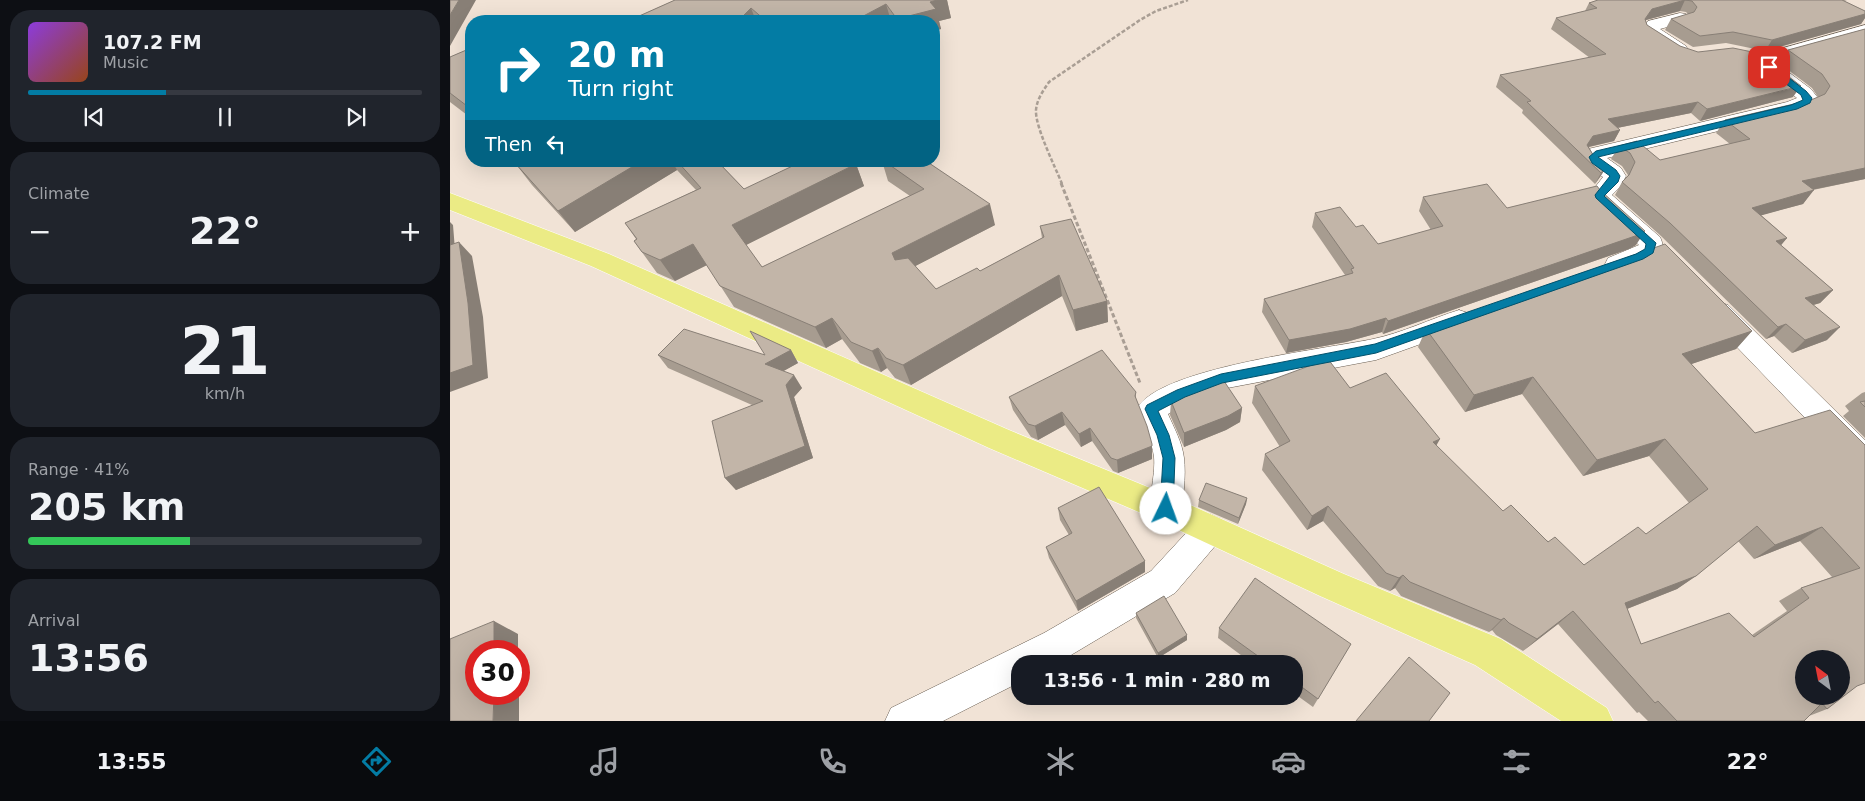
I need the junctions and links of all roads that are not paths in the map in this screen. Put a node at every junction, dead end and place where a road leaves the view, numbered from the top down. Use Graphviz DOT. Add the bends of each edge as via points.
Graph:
graph roads {
  1 [pos="1680,18"];
  2 [pos="1865,31"];
  3 [pos="1700,54"];
  4 [pos="450,201"];
  5 [pos="1651,243"];
  6 [pos="1672,264"];
  7 [pos="1592,273"];
  8 [pos="1700,292"];
  9 [pos="1479,312"];
  10 [pos="1865,460"];
  11 [pos="1166,509"];
  12 [pos="1210,529"];
  13 [pos="904,721"];
  14 [pos="1594,721"];
  1 -- 3 [label="street" via="1654,25 1650,31 1682,52"];
  2 -- 5 [label="street" via="1757,57 1808,98 1794,107 1596,154 1595,161 1615,176 1602,191 1601,198"];
  4 -- 11 [label="main road" via="600,260 999,439"];
  5 -- 6 [label="street"];
  5 -- 7 [label="street" via="1650,251 1639,257"];
  8 -- 10 [label="street"];
  9 -- 11 [label="street" via="1376,349 1221,378 1192,388 1151,409 1169,458"];
  11 -- 12 [label="main road"];
  12 -- 13 [label="street" via="1163,582 1056,645"];
  12 -- 14 [label="main road" via="1488,652"];
}
